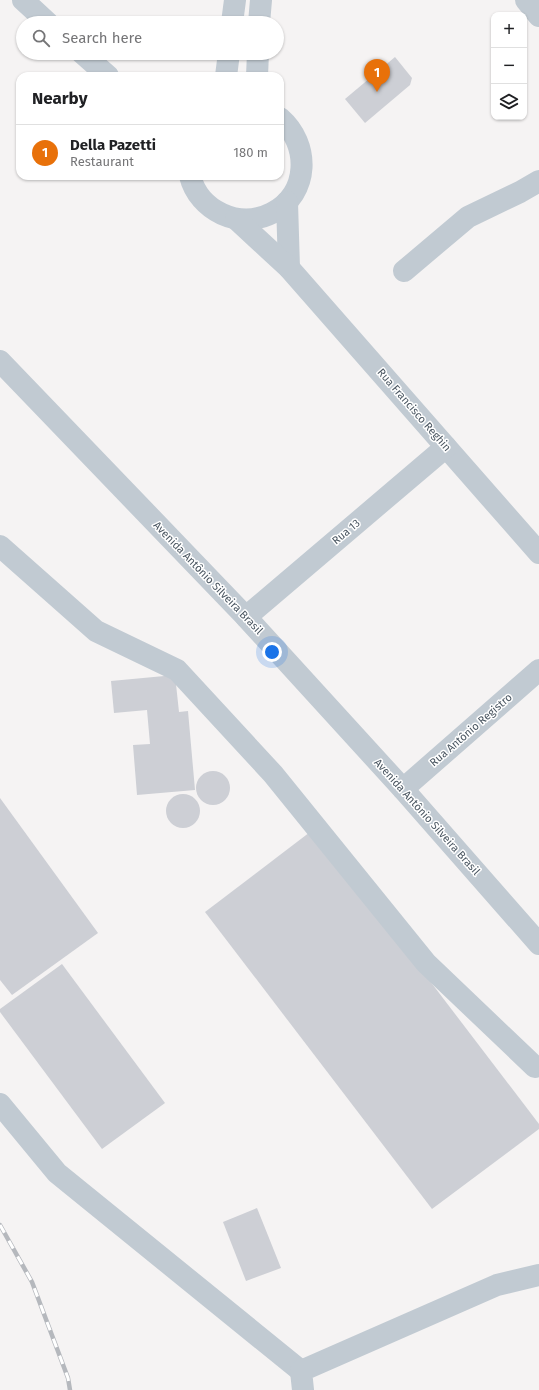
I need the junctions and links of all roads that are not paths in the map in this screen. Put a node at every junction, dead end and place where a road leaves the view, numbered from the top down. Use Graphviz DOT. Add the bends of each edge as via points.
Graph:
graph roads {
  1 [pos="22,0"];
  2 [pos="235,0"];
  3 [pos="261,0"];
  4 [pos="526,0"];
  5 [pos="40,16"];
  6 [pos="233,16"];
  7 [pos="260,16"];
  8 [pos="539,16"];
  9 [pos="90,60"];
  10 [pos="228,60"];
  11 [pos="258,60"];
  12 [pos="103,72"];
  13 [pos="227,72"];
  14 [pos="257,72"];
  15 [pos="284,122"];
  16 [pos="191,180"];
  17 [pos="539,181"];
  18 [pos="287,202"];
  19 [pos="236,219"];
  20 [pos="289,268"];
  21 [pos="404,272"];
  22 [pos="0,361"];
  23 [pos="446,447"];
  24 [pos="0,546"];
  25 [pos="539,553"];
  26 [pos="246,617"];
  27 [pos="539,670"];
  28 [pos="403,789"];
  29 [pos="539,944"];
  30 [pos="535,1068"];
  31 [pos="0,1104"];
  32 [pos="539,1275"];
  33 [pos="302,1380"];
  1 -- 5 [label="street"];
  2 -- 6 [label="street"];
  3 -- 7 [label="street"];
  4 -- 8 [label="street"];
  9 -- 12 [label="street"];
  10 -- 13 [label="street"];
  11 -- 14 [label="street"];
  15 -- 18 [label="street" via="293,132 301,149 302,168 297,186"];
  16 -- 19 [label="street" via="203,201 218,213"];
  17 -- 21 [label="street" via="468,217"];
  18 -- 19 [label="street" via="272,213 254,219"];
  18 -- 20 [label="street"];
  19 -- 20 [label="street, Rua Francisco Reghin"];
  20 -- 23 [label="street, Rua Francisco Reghin"];
  22 -- 26 [label="street, Avenida Antônio Silveira Brasil"];
  23 -- 25 [label="street, Rua Francisco Reghin"];
  23 -- 26 [label="street, Rua 13"];
  24 -- 30 [label="street" via="96,631 177,670 274,774 426,963"];
  26 -- 28 [label="street, Avenida Antônio Silveira Brasil"];
  27 -- 28 [label="street, Rua Antônio Registro"];
  28 -- 29 [label="street, Avenida Antônio Silveira Brasil"];
  31 -- 33 [label="street" via="57,1173"];
  32 -- 33 [label="street" via="498,1285"];
}
